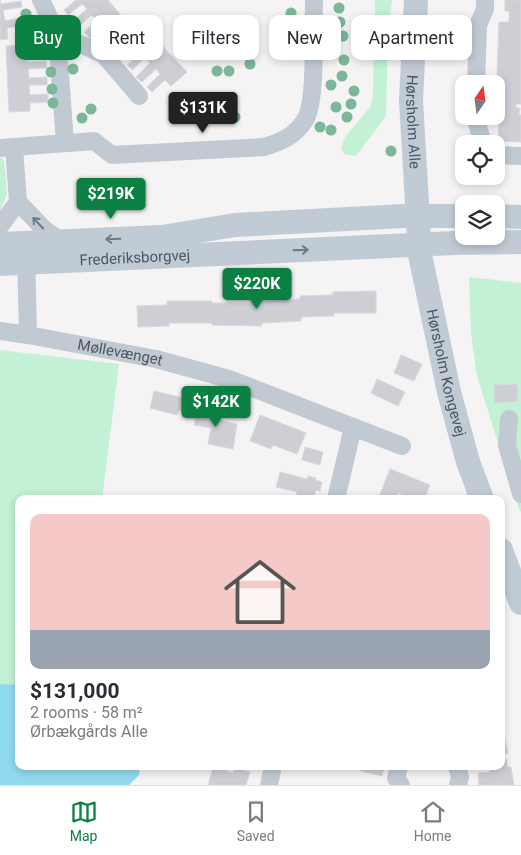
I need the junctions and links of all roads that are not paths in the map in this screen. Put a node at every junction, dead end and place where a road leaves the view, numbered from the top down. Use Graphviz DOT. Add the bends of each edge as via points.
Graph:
graph roads {
  1 [pos="41,0"];
  2 [pos="314,0"];
  3 [pos="416,0"];
  4 [pos="485,0"];
  5 [pos="48,15"];
  6 [pos="81,44"];
  7 [pos="59,60"];
  8 [pos="476,75"];
  9 [pos="139,96"];
  10 [pos="65,143"];
  11 [pos="7,148"];
  12 [pos="505,155"];
  13 [pos="521,156"];
  14 [pos="18,202"];
  15 [pos="417,215"];
  16 [pos="455,216"];
  17 [pos="505,216"];
  18 [pos="521,217"];
  19 [pos="0,226"];
  20 [pos="505,227"];
  21 [pos="521,227"];
  22 [pos="455,228"];
  23 [pos="61,241"];
  24 [pos="521,242"];
  25 [pos="0,244"];
  26 [pos="419,245"];
  27 [pos="26,253"];
  28 [pos="164,256"];
  29 [pos="0,264"];
  30 [pos="0,331"];
  31 [pos="28,334"];
  32 [pos="509,419"];
  33 [pos="353,427"];
  34 [pos="402,446"];
  35 [pos="521,494"];
  36 [pos="337,495"];
  37 [pos="480,495"];
  38 [pos="505,561"];
  39 [pos="521,604"];
  40 [pos="272,770"];
  41 [pos="397,770"];
  42 [pos="458,770"];
  43 [pos="269,785"];
  44 [pos="401,785"];
  45 [pos="458,785"];
  1 -- 5 [label="street"];
  2 -- 10 [label="street" via="312,97 306,119 283,141 264,147 112,155 94,141"];
  3 -- 15 [label="main road, Hørsholm Alle" via="411,100"];
  4 -- 8 [label="street" via="478,25"];
  6 -- 9 [label="street" via="103,54"];
  7 -- 10 [label="street"];
  10 -- 11 [label="street"];
  11 -- 14 [label="street"];
  12 -- 13 [label="street"];
  14 -- 19 [label="street"];
  23 -- 14 [label="street, one-way" via="45,230"];
  15 -- 16 [label="main road, Frederiksborgvej"];
  15 -- 23 [label="main road, Frederiksborgvej, one-way" via="235,225 162,237"];
  15 -- 26 [label="main road, Hørsholm Alle"];
  15 -- 28 [label="main road" via="385,230 221,241 184,246"];
  17 -- 18 [label="main road"];
  20 -- 21 [label="main road"];
  22 -- 26 [label="main road"];
  23 -- 27 [label="main road, Frederiksborgvej"];
  24 -- 26 [label="main road, Frederiksborgvej"];
  25 -- 27 [label="main road, Frederiksborgvej"];
  28 -- 26 [label="main road, Frederiksborgvej, one-way"];
  26 -- 37 [label="main road, Hørsholm Kongevej" via="448,392"];
  27 -- 28 [label="main road, Frederiksborgvej"];
  27 -- 29 [label="main road, Frederiksborgvej"];
  27 -- 31 [label="street"];
  30 -- 31 [label="street, Møllevænget"];
  31 -- 33 [label="street, Møllevænget" via="156,359 229,379"];
  32 -- 35 [label="street" via="507,445"];
  33 -- 34 [label="street, Møllevænget"];
  33 -- 36 [label="street"];
  38 -- 39 [label="main road"];
  40 -- 43 [label="street"];
  41 -- 44 [label="street" via="396,778"];
  42 -- 45 [label="street"];
}
